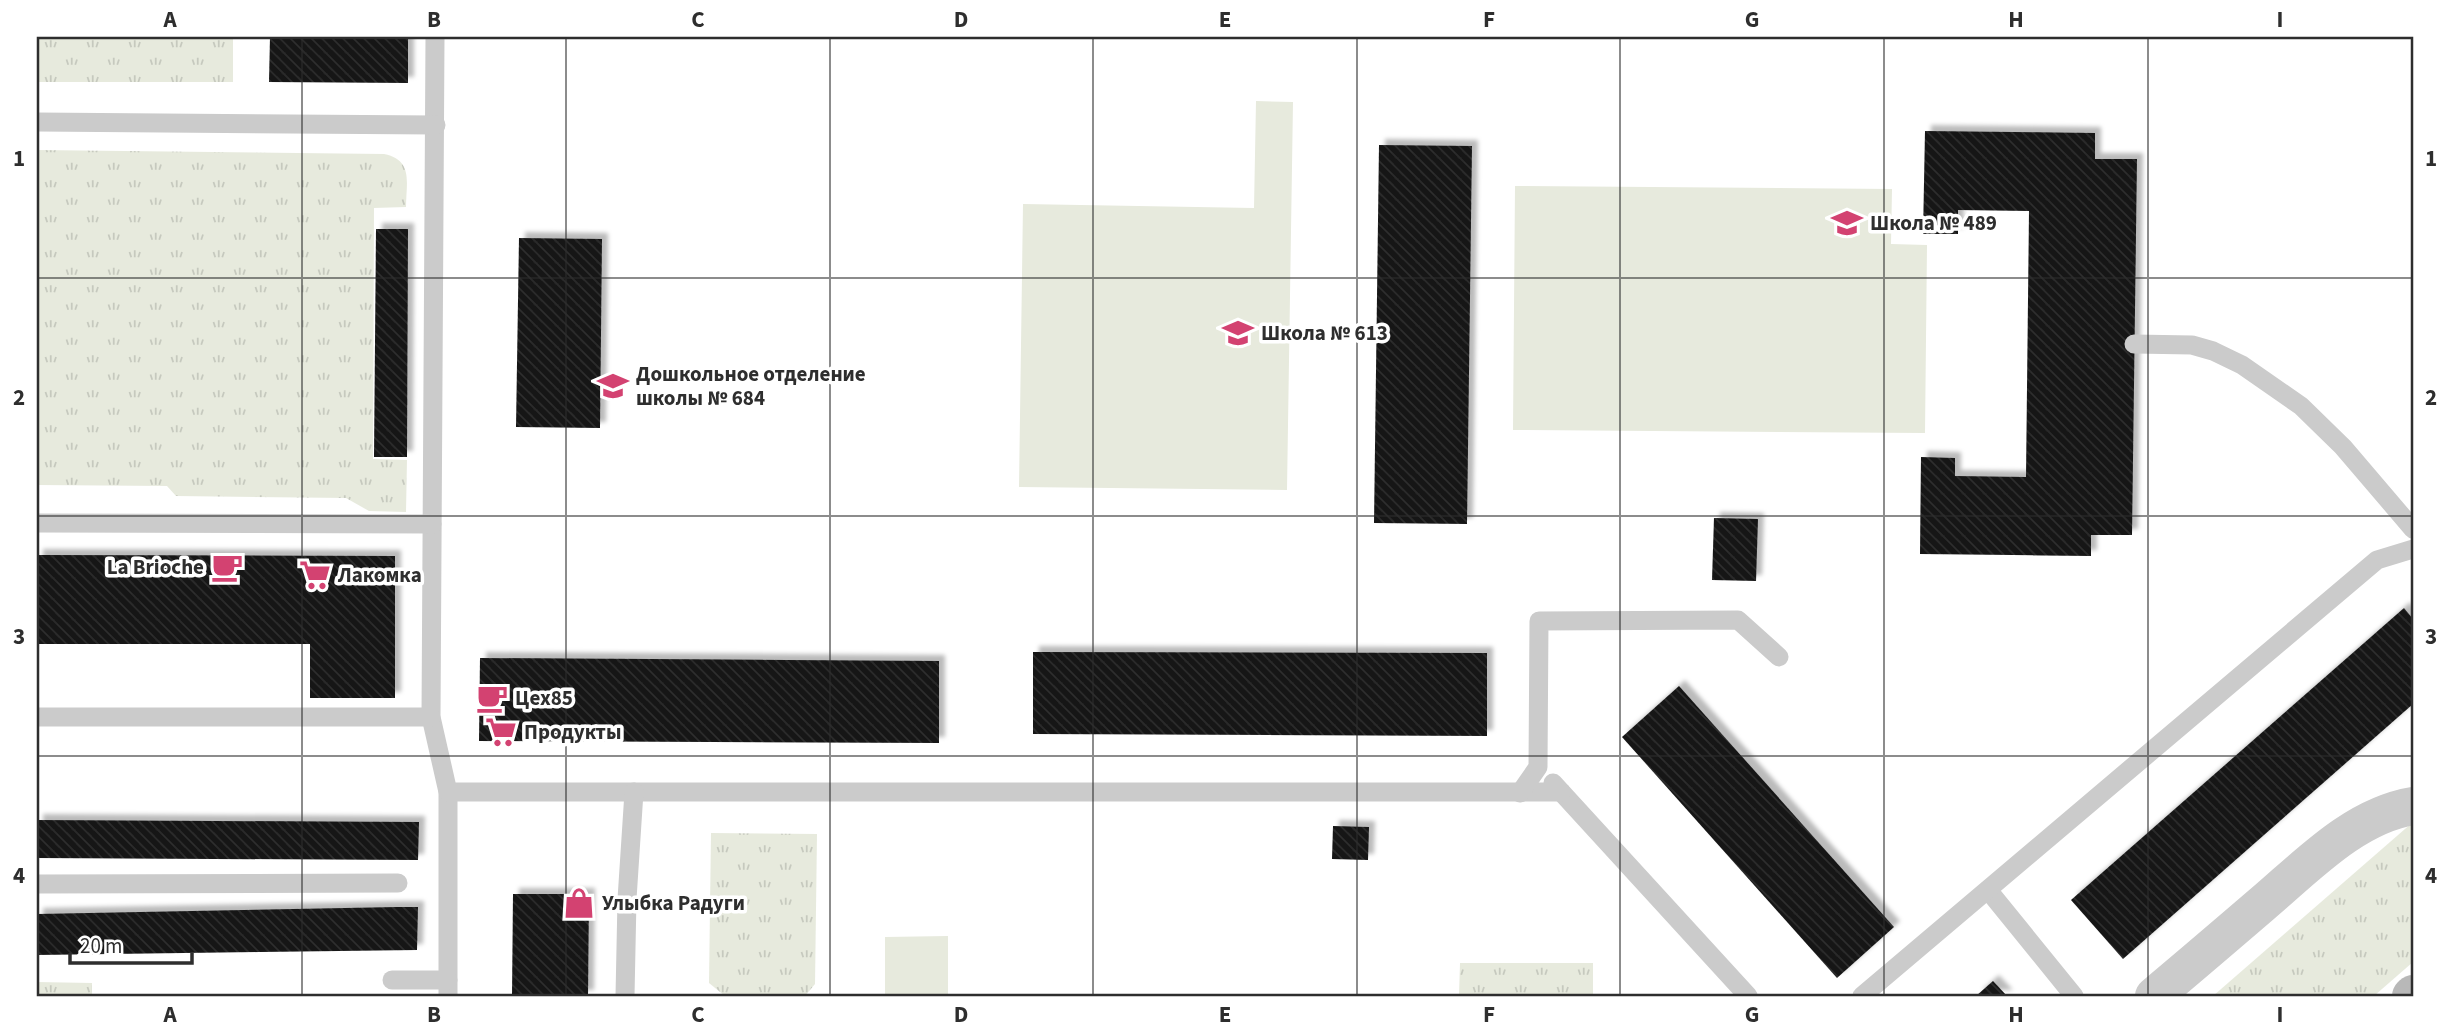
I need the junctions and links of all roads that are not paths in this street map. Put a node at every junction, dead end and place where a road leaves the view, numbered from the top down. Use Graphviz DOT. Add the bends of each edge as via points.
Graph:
graph roads {
  1 [pos="435,37"];
  2 [pos="37,122"];
  3 [pos="436,125"];
  4 [pos="2134,344"];
  5 [pos="37,523"];
  6 [pos="432,524"];
  7 [pos="2413,529"];
  8 [pos="2413,549"];
  9 [pos="1779,657"];
  10 [pos="37,717"];
  11 [pos="430,717"];
  12 [pos="1538,767"];
  13 [pos="448,792"];
  14 [pos="634,792"];
  15 [pos="1561,792"];
  16 [pos="1520,793"];
  17 [pos="2413,806"];
  18 [pos="398,883"];
  19 [pos="37,884"];
  20 [pos="1988,890"];
  21 [pos="392,980"];
  22 [pos="448,988"];
  23 [pos="625,996"];
  24 [pos="1748,996"];
  25 [pos="1862,996"];
  26 [pos="2074,996"];
  27 [pos="2154,996"];
  1 -- 3 [label="lane"];
  2 -- 3 [label="lane"];
  3 -- 6 [label="lane"];
  4 -- 7 [label="lane" via="2192,345 2242,365 2301,406"];
  5 -- 6 [label="lane"];
  6 -- 11 [label="lane"];
  8 -- 20 [label="lane" via="2377,560"];
  9 -- 12 [label="lane" via="1738,620 1539,621"];
  10 -- 11 [label="lane"];
  11 -- 13 [label="lane"];
  12 -- 15 [label="lane"];
  12 -- 16 [label="lane"];
  13 -- 14 [label="lane"];
  13 -- 22 [label="lane"];
  14 -- 16 [label="lane"];
  14 -- 23 [label="lane"];
  15 -- 16 [label="lane"];
  15 -- 24 [label="lane"];
  17 -- 27 [label="street" via="2397,808 2327,849"];
  18 -- 19 [label="lane"];
  20 -- 25 [label="lane"];
  20 -- 26 [label="lane"];
  21 -- 22 [label="lane"];
}
